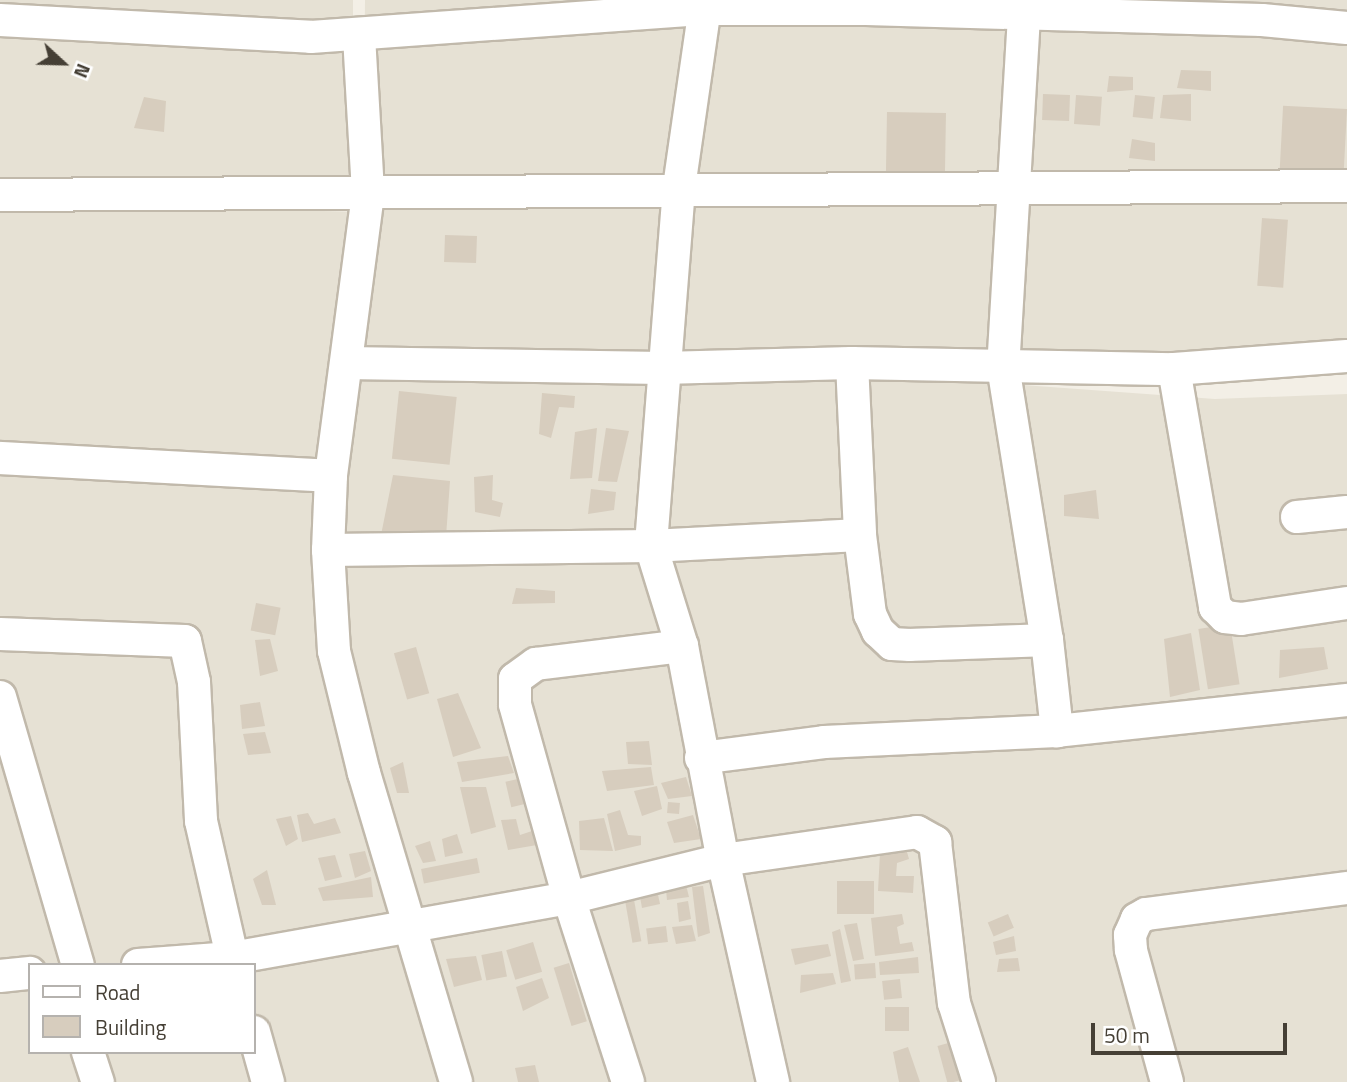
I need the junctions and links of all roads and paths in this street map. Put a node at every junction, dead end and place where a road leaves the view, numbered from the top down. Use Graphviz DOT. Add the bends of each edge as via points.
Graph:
graph roads {
  1 [pos="706,4"];
  2 [pos="1024,16"];
  3 [pos="0,20"];
  4 [pos="1347,28"];
  5 [pos="359,36"];
  6 [pos="1347,186"];
  7 [pos="679,188"];
  8 [pos="1016,191"];
  9 [pos="368,194"];
  10 [pos="0,195"];
  11 [pos="1347,356"];
  12 [pos="347,363"];
  13 [pos="852,363"];
  14 [pos="1003,366"];
  15 [pos="662,368"];
  16 [pos="1174,369"];
  17 [pos="0,458"];
  18 [pos="331,476"];
  19 [pos="1347,512"];
  20 [pos="1297,517"];
  21 [pos="860,535"];
  22 [pos="651,546"];
  23 [pos="328,550"];
  24 [pos="1347,603"];
  25 [pos="0,634"];
  26 [pos="1047,640"];
  27 [pos="682,646"];
  28 [pos="0,697"];
  29 [pos="1347,700"];
  30 [pos="1057,731"];
  31 [pos="701,758"];
  32 [pos="723,860"];
  33 [pos="1347,888"];
  34 [pos="569,898"];
  35 [pos="412,927"];
  36 [pos="233,961"];
  37 [pos="77,963"];
  38 [pos="186,963"];
  39 [pos="28,973"];
  40 [pos="0,976"];
  41 [pos="256,1039"];
  42 [pos="89,1054"];
  43 [pos="98,1082"];
  44 [pos="268,1082"];
  45 [pos="456,1082"];
  46 [pos="628,1082"];
  47 [pos="773,1082"];
  48 [pos="979,1082"];
  49 [pos="1167,1082"];
  1 -- 2 [label="street"];
  1 -- 5 [label="street"];
  1 -- 7 [label="street"];
  2 -- 4 [label="street" via="1262,20"];
  2 -- 8 [label="street"];
  3 -- 5 [label="street"];
  5 -- 9 [label="street"];
  6 -- 8 [label="street"];
  7 -- 8 [label="street"];
  7 -- 9 [label="street"];
  7 -- 15 [label="street"];
  8 -- 14 [label="street"];
  9 -- 10 [label="street"];
  9 -- 12 [label="street"];
  11 -- 16 [label="street"];
  12 -- 15 [label="street"];
  12 -- 18 [label="street"];
  13 -- 14 [label="street"];
  13 -- 15 [label="street"];
  13 -- 21 [label="street"];
  14 -- 16 [label="street"];
  14 -- 26 [label="street"];
  15 -- 22 [label="street"];
  16 -- 24 [label="street" via="1215,607 1225,617 1241,619"];
  17 -- 18 [label="street"];
  18 -- 23 [label="street"];
  19 -- 20 [label="street"];
  21 -- 22 [label="street"];
  21 -- 26 [label="street" via="870,614 878,631 892,643"];
  22 -- 23 [label="street"];
  22 -- 27 [label="street"];
  23 -- 35 [label="street" via="334,651 364,773"];
  25 -- 36 [label="street" via="185,640 194,682 201,821"];
  26 -- 30 [label="street"];
  27 -- 31 [label="street"];
  27 -- 34 [label="street" via="536,664 516,679 516,704"];
  28 -- 37 [label="street"];
  29 -- 30 [label="street"];
  30 -- 31 [label="street" via="824,742"];
  31 -- 32 [label="street"];
  32 -- 34 [label="street"];
  32 -- 47 [label="street"];
  32 -- 48 [label="street" via="917,832 935,842 954,1003"];
  33 -- 49 [label="street" via="1146,914 1137,919 1130,935 1132,950"];
  34 -- 35 [label="street"];
  34 -- 46 [label="street"];
  35 -- 36 [label="street"];
  35 -- 45 [label="street"];
  36 -- 38 [label="street"];
  39 -- 40 [label="street"];
  41 -- 44 [label="street"];
  42 -- 43 [label="street"];
}
